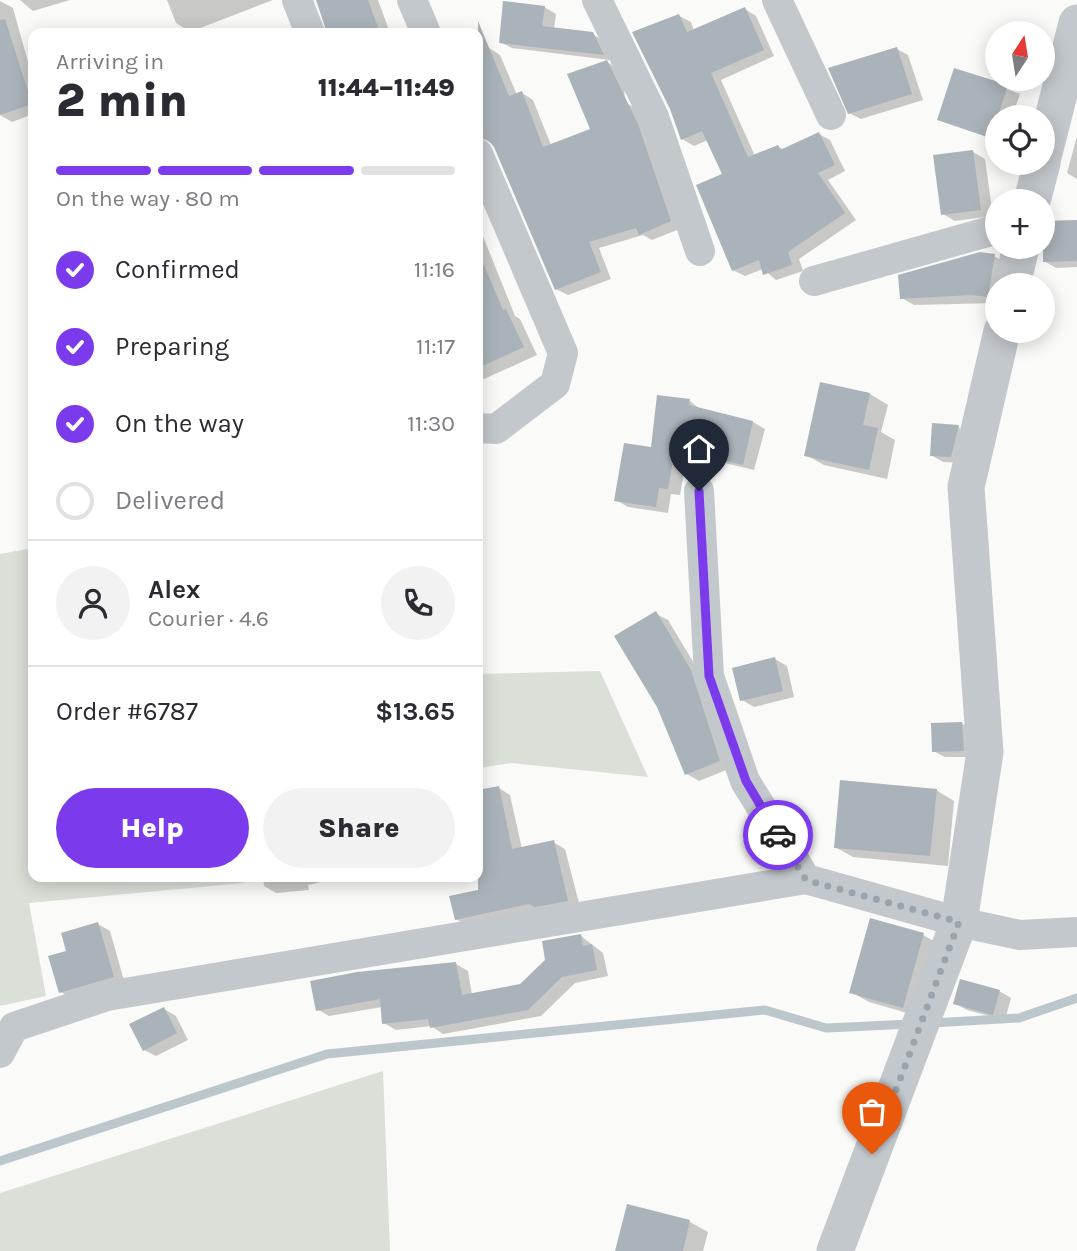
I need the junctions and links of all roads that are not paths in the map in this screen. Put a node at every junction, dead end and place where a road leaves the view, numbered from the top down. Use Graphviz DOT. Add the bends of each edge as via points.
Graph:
graph roads {
  1 [pos="296,0"];
  2 [pos="597,0"];
  3 [pos="778,0"];
  4 [pos="1077,23"];
  5 [pos="308,28"];
  6 [pos="1055,110"];
  7 [pos="831,115"];
  8 [pos="483,165"];
  9 [pos="985,233"];
  10 [pos="699,251"];
  11 [pos="814,281"];
  12 [pos="999,343"];
  13 [pos="483,428"];
  14 [pos="699,491"];
  15 [pos="806,880"];
  16 [pos="959,922"];
  17 [pos="1077,932"];
  18 [pos="0,1053"];
  19 [pos="835,1251"];
  1 -- 5 [label="street"];
  2 -- 10 [label="street" via="654,117"];
  3 -- 7 [label="street"];
  4 -- 6 [label="street"];
  8 -- 13 [label="street" via="563,353 555,384 496,429"];
  9 -- 11 [label="street"];
  12 -- 16 [label="street" via="966,487 985,752"];
  14 -- 15 [label="street" via="709,676 746,781"];
  15 -- 16 [label="street"];
  15 -- 18 [label="street" via="107,996 14,1027"];
  16 -- 17 [label="street" via="1020,935"];
  16 -- 19 [label="street"];
}
